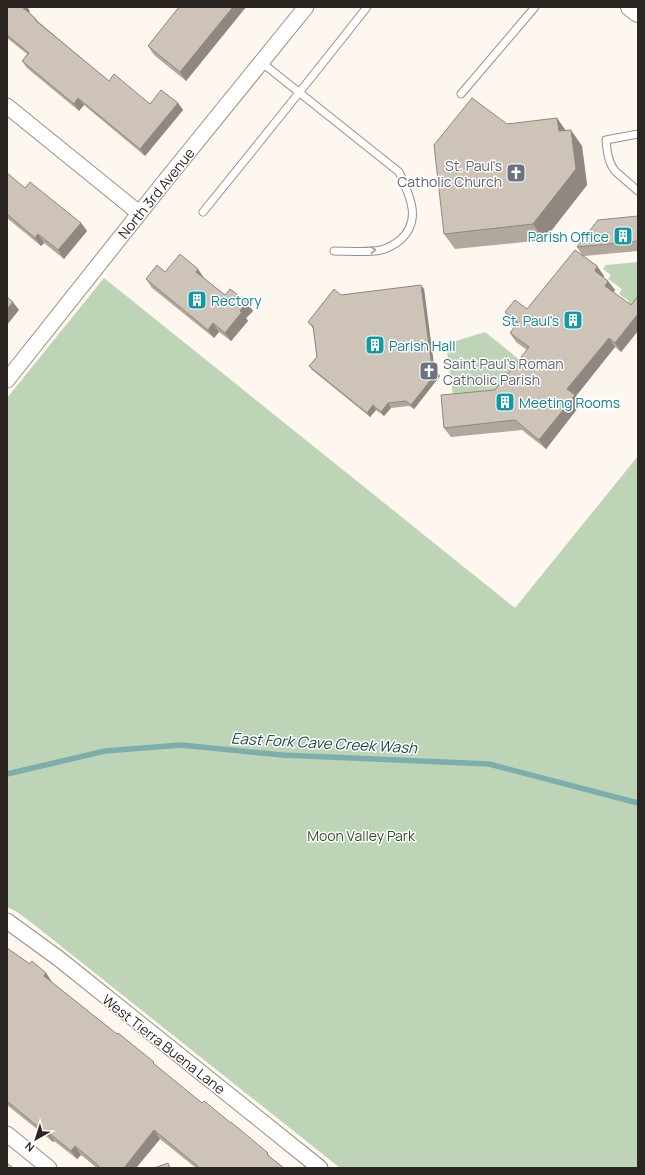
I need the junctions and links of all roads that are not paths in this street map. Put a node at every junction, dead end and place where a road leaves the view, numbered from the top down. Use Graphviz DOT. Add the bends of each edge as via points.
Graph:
graph roads {
  1 [pos="306,7"];
  2 [pos="367,7"];
  3 [pos="535,7"];
  4 [pos="630,7"];
  5 [pos="638,14"];
  6 [pos="262,62"];
  7 [pos="299,92"];
  8 [pos="461,94"];
  9 [pos="7,106"];
  10 [pos="638,134"];
  11 [pos="638,191"];
  12 [pos="203,212"];
  13 [pos="139,213"];
  14 [pos="334,251"];
  15 [pos="7,380"];
  16 [pos="7,921"];
  17 [pos="7,1134"];
  18 [pos="48,1168"];
  19 [pos="320,1168"];
  1 -- 6 [label="street, North 3rd Avenue"];
  2 -- 7 [label="lane"];
  3 -- 8 [label="lane"];
  4 -- 5 [label="street"];
  6 -- 7 [label="lane"];
  6 -- 13 [label="street, North 3rd Avenue"];
  7 -- 12 [label="lane"];
  14 -- 7 [label="lane, one-way" via="380,250 396,243 411,226 412,207 399,172"];
  9 -- 13 [label="street"];
  10 -- 11 [label="lane" via="606,140 612,168"];
  13 -- 15 [label="street, North 3rd Avenue"];
  16 -- 19 [label="street, West Tierra Buena Lane" via="58,958"];
  17 -- 18 [label="street"];
}
